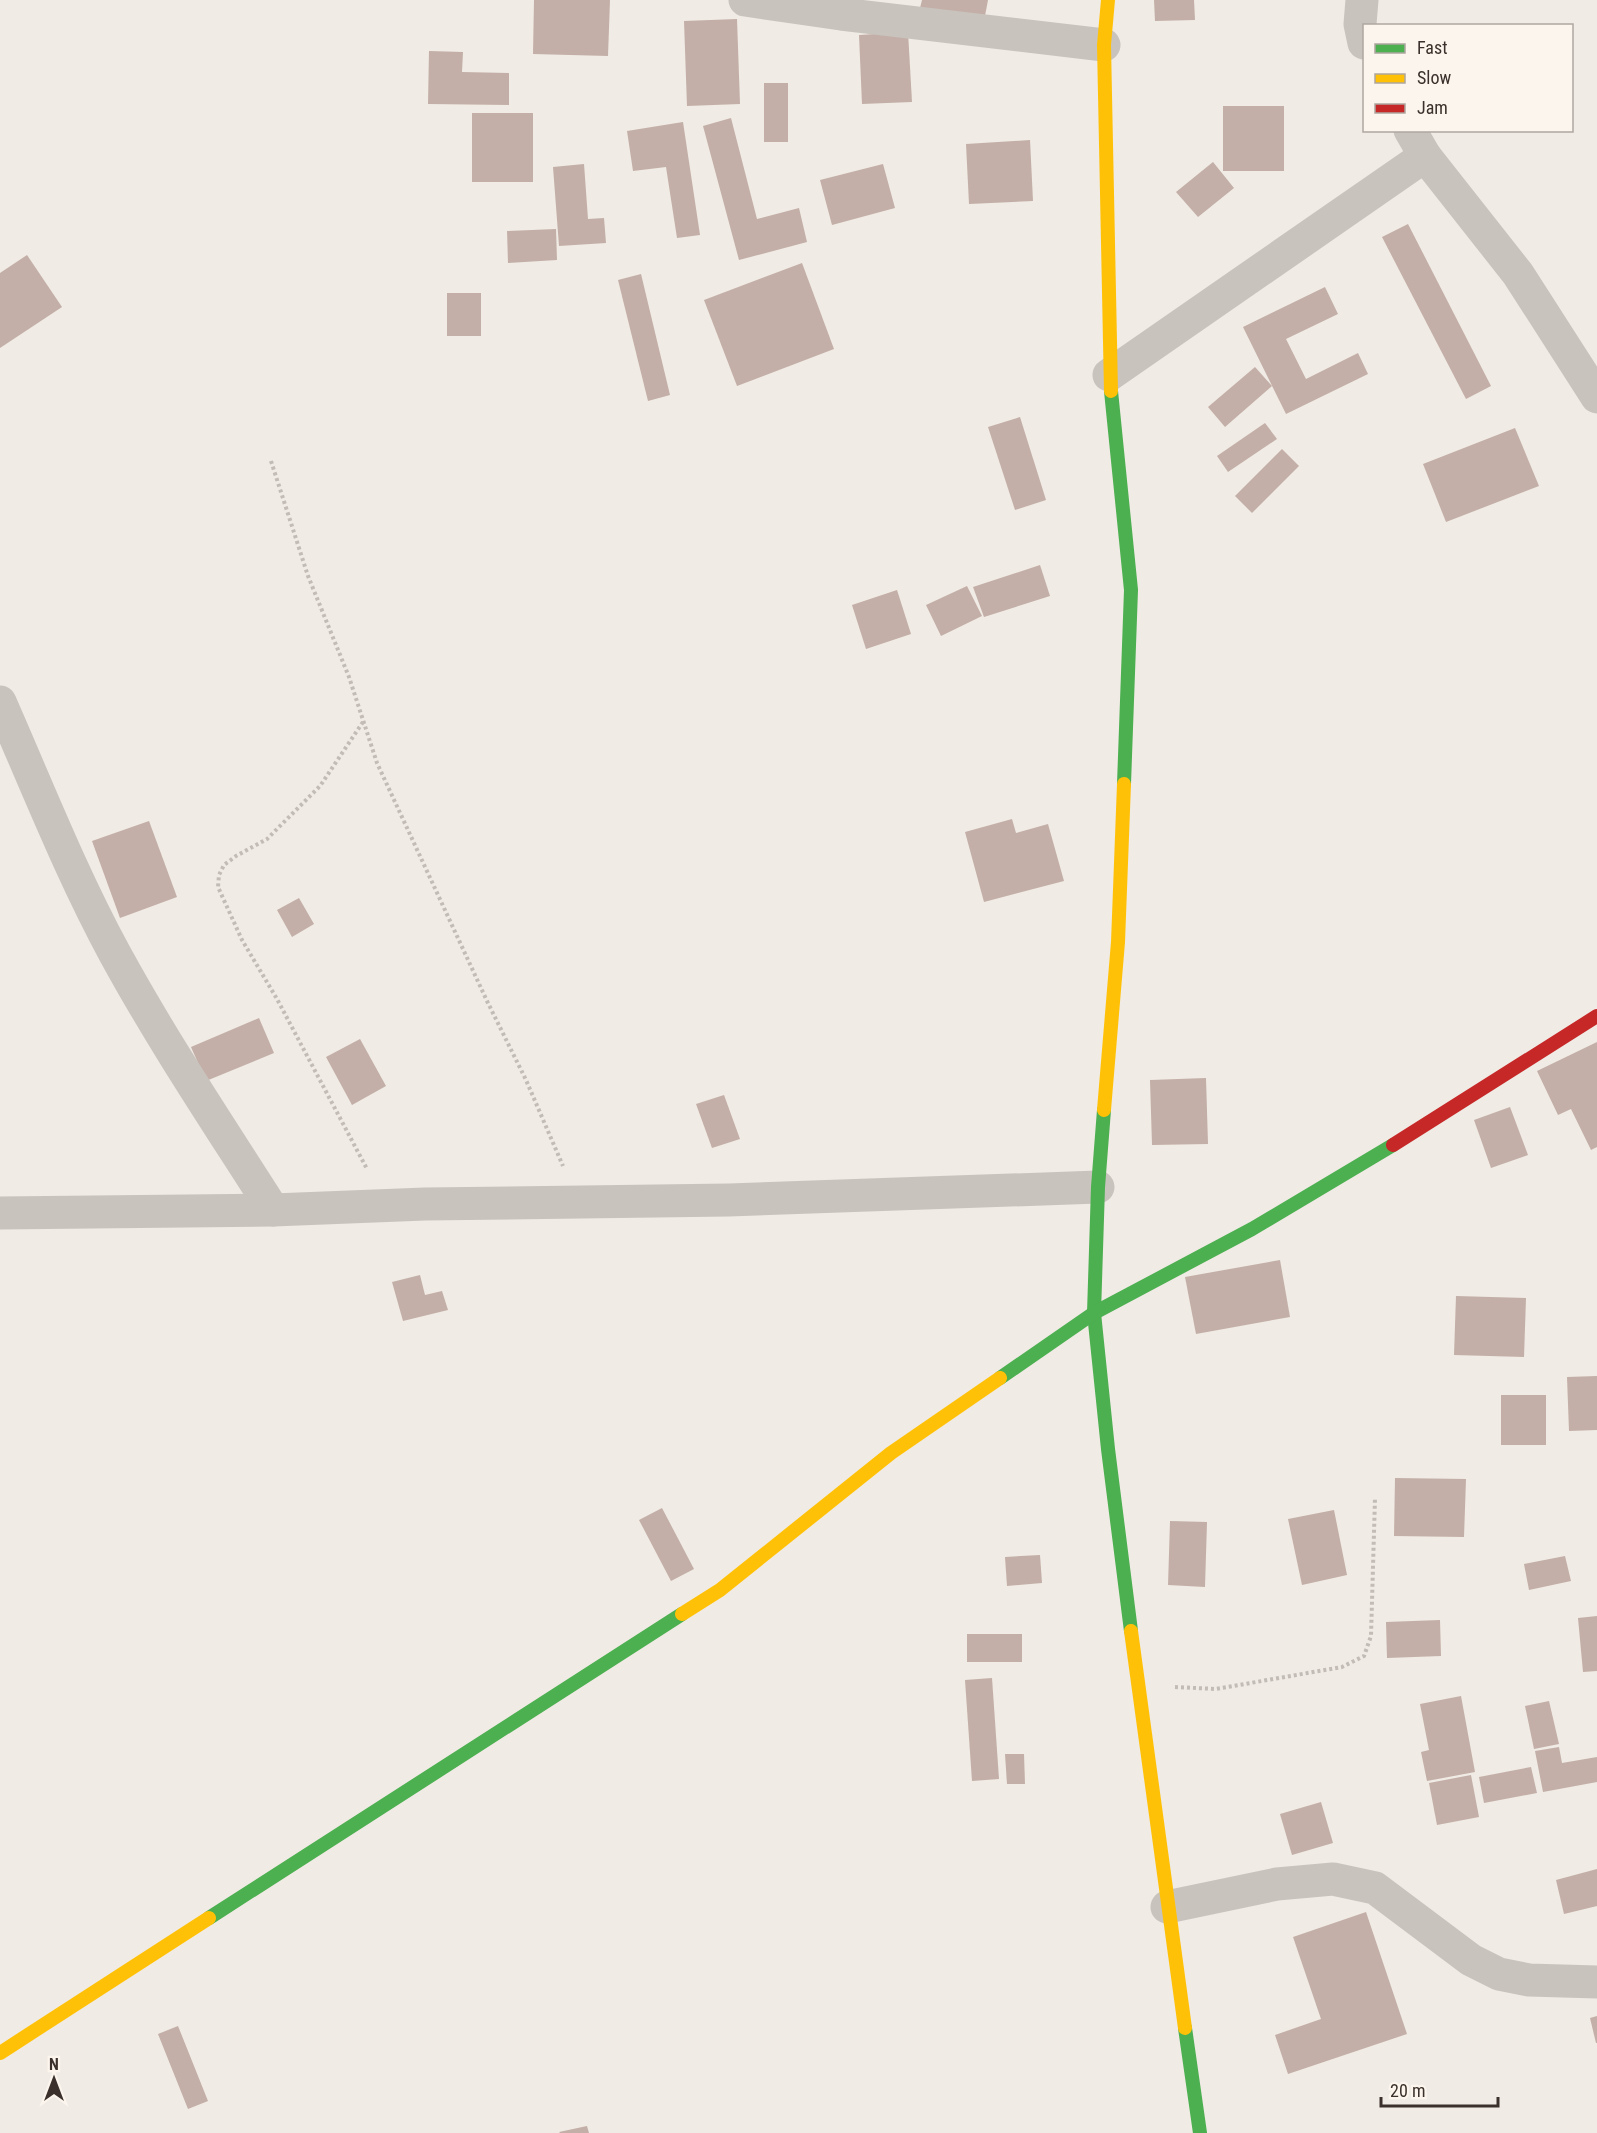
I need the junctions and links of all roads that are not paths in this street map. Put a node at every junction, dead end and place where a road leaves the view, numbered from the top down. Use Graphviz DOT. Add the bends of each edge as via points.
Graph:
graph roads {
  1 [pos="755,0"];
  2 [pos="1108,0"];
  3 [pos="1362,0"];
  4 [pos="1363,35"];
  5 [pos="1104,45"];
  6 [pos="1418,143"];
  7 [pos="1109,375"];
  8 [pos="1597,397"];
  9 [pos="0,702"];
  10 [pos="1597,1016"];
  11 [pos="1098,1186"];
  12 [pos="273,1210"];
  13 [pos="0,1213"];
  14 [pos="1094,1313"];
  15 [pos="1167,1907"];
  16 [pos="1597,1982"];
  17 [pos="0,2053"];
  18 [pos="1200,2133"];
  1 -- 5 [label="street"];
  2 -- 5 [label="street"];
  3 -- 4 [label="street"];
  5 -- 7 [label="street"];
  6 -- 7 [label="street"];
  6 -- 8 [label="street" via="1518,274"];
  7 -- 11 [label="street" via="1131,590 1118,942"];
  9 -- 12 [label="street" via="115,953"];
  10 -- 14 [label="street" via="1415,1132 1252,1229"];
  11 -- 12 [label="street" via="729,1200"];
  11 -- 14 [label="street"];
  12 -- 13 [label="street"];
  14 -- 15 [label="street"];
  14 -- 17 [label="street" via="891,1453 720,1590"];
  15 -- 16 [label="street" via="1277,1884 1333,1879 1375,1888 1471,1960 1499,1974 1529,1980"];
  15 -- 18 [label="street"];
}
